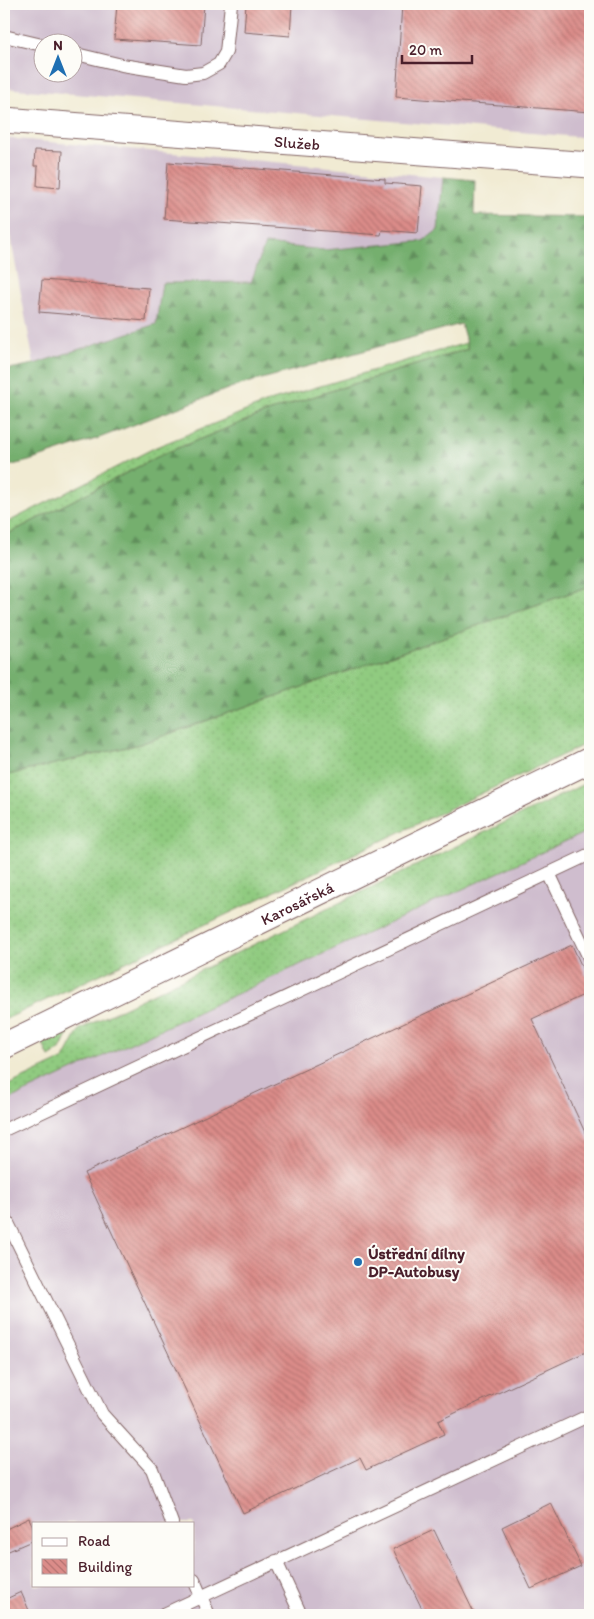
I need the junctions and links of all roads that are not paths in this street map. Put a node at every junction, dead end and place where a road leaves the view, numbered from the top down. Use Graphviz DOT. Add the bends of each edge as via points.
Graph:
graph roads {
  1 [pos="231,4"];
  2 [pos="4,36"];
  3 [pos="32,43"];
  4 [pos="82,55"];
  5 [pos="4,120"];
  6 [pos="590,165"];
  7 [pos="590,760"];
  8 [pos="590,854"];
  9 [pos="549,873"];
  10 [pos="590,960"];
  11 [pos="4,1046"];
  12 [pos="4,1130"];
  13 [pos="4,1215"];
  14 [pos="590,1415"];
  15 [pos="172,1522"];
  16 [pos="276,1561"];
  17 [pos="195,1583"];
  18 [pos="200,1597"];
  19 [pos="162,1615"];
  20 [pos="209,1615"];
  21 [pos="301,1615"];
  1 -- 4 [label="lane" via="226,52 219,64 203,73 186,75 122,65"];
  2 -- 3 [label="lane"];
  5 -- 6 [label="street, Služeb"];
  7 -- 11 [label="street, Karosářská"];
  8 -- 9 [label="lane"];
  9 -- 10 [label="lane"];
  9 -- 12 [label="lane"];
  13 -- 15 [label="lane" via="102,1414 152,1469"];
  14 -- 16 [label="lane"];
  16 -- 18 [label="lane"];
  16 -- 21 [label="lane"];
  17 -- 18 [label="lane"];
  18 -- 19 [label="lane"];
  18 -- 20 [label="lane"];
}
